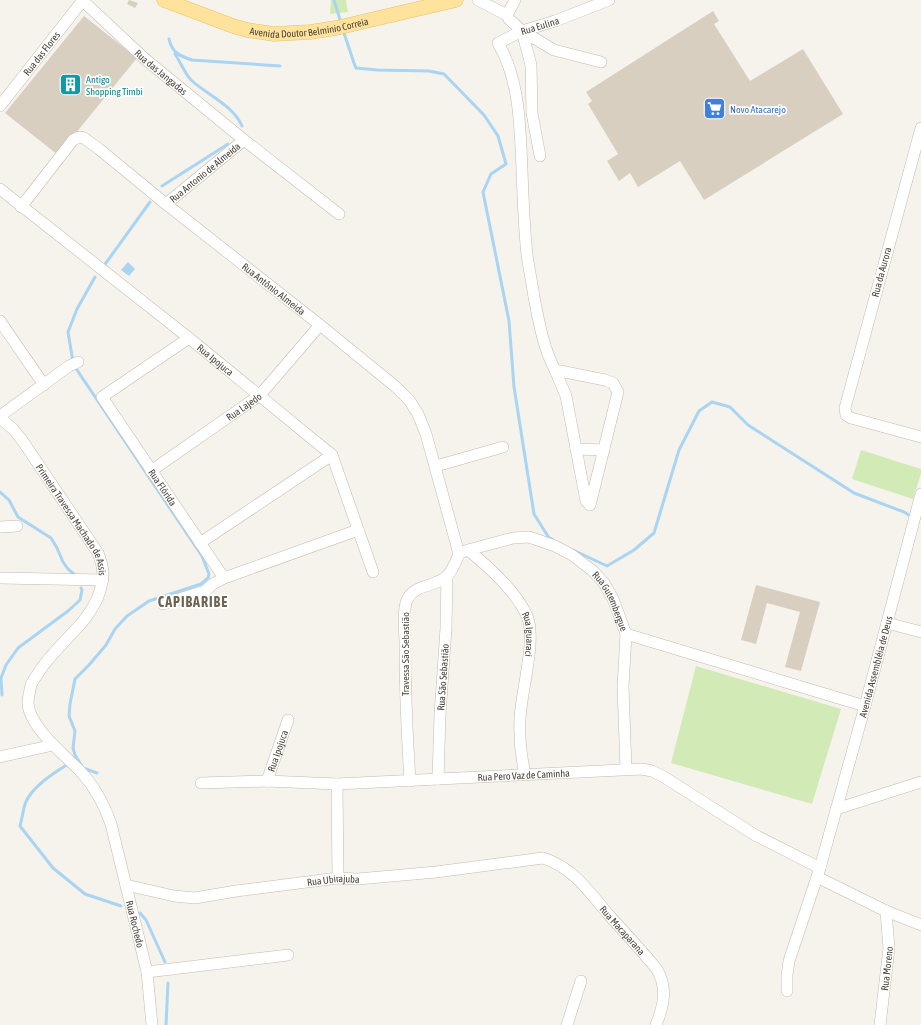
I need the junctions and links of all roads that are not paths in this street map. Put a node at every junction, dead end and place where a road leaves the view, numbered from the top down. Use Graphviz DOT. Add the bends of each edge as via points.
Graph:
graph roads {
  1 [pos="83,0"];
  2 [pos="164,0"];
  3 [pos="456,0"];
  4 [pos="478,0"];
  5 [pos="515,0"];
  6 [pos="609,0"];
  7 [pos="507,15"];
  8 [pos="522,32"];
  9 [pos="601,62"];
  10 [pos="0,106"];
  11 [pos="921,128"];
  12 [pos="244,140"];
  13 [pos="540,156"];
  14 [pos="0,189"];
  15 [pos="166,204"];
  16 [pos="21,207"];
  17 [pos="339,214"];
  18 [pos="0,321"];
  19 [pos="320,325"];
  20 [pos="189,338"];
  21 [pos="74,364"];
  22 [pos="555,370"];
  23 [pos="44,385"];
  24 [pos="260,395"];
  25 [pos="0,417"];
  26 [pos="921,437"];
  27 [pos="502,447"];
  28 [pos="576,449"];
  29 [pos="604,450"];
  30 [pos="332,455"];
  31 [pos="436,466"];
  32 [pos="151,471"];
  33 [pos="921,494"];
  34 [pos="17,526"];
  35 [pos="0,527"];
  36 [pos="358,530"];
  37 [pos="200,543"];
  38 [pos="463,552"];
  39 [pos="373,572"];
  40 [pos="447,576"];
  41 [pos="0,578"];
  42 [pos="224,578"];
  43 [pos="103,580"];
  44 [pos="163,604"];
  45 [pos="887,623"];
  46 [pos="921,632"];
  47 [pos="626,634"];
  48 [pos="865,706"];
  49 [pos="288,720"];
  50 [pos="53,745"];
  51 [pos="0,757"];
  52 [pos="626,769"];
  53 [pos="525,774"];
  54 [pos="438,779"];
  55 [pos="267,781"];
  56 [pos="410,781"];
  57 [pos="921,782"];
  58 [pos="201,783"];
  59 [pos="337,784"];
  60 [pos="836,809"];
  61 [pos="111,824"];
  62 [pos="543,858"];
  63 [pos="819,872"];
  64 [pos="338,878"];
  65 [pos="126,885"];
  66 [pos="886,911"];
  67 [pos="921,925"];
  68 [pos="288,955"];
  69 [pos="147,972"];
  70 [pos="581,981"];
  71 [pos="787,991"];
  72 [pos="152,1025"];
  73 [pos="567,1025"];
  74 [pos="656,1025"];
  75 [pos="880,1025"];
  1 -- 10 [label="street, Rua das Flores"];
  1 -- 12 [label="street, Rua das Jangadas" via="145,59"];
  2 -- 3 [label="main road, Avenida Doutor Belmínio Correia" via="233,26 260,33 290,34 342,27"];
  4 -- 7 [label="street, Rua Eulina"];
  5 -- 7 [label="street"];
  6 -- 8 [label="street, Rua Eulina"];
  7 -- 8 [label="street, Rua Eulina"];
  8 -- 9 [label="street" via="554,50"];
  8 -- 13 [label="street" via="531,65 532,119"];
  8 -- 22 [label="street" via="498,43 505,54 516,95 527,255 540,328 548,357"];
  11 -- 26 [label="street, Rua da Aurora" via="845,408 848,416 856,420"];
  12 -- 15 [label="street, Rua Antonio de Almeida"];
  12 -- 17 [label="street, Rua das Jangadas"];
  14 -- 16 [label="street, Rua Ipojuca"];
  15 -- 16 [label="street, Rua Antônio Almeida" via="99,149 79,137 68,145"];
  15 -- 19 [label="street, Rua Antônio Almeida"];
  16 -- 20 [label="street, Rua Ipojuca"];
  18 -- 23 [label="street"];
  19 -- 24 [label="street, Rua Lajedo"];
  19 -- 31 [label="street, Rua Antônio Almeida" via="409,400 424,428"];
  20 -- 24 [label="street, Rua Ipojuca"];
  20 -- 32 [label="street, Rua Flórida" via="102,397"];
  21 -- 23 [label="street"];
  22 -- 28 [label="street" via="566,396"];
  22 -- 29 [label="street" via="605,380 617,388"];
  23 -- 25 [label="street"];
  24 -- 30 [label="street, Rua Ipojuca"];
  24 -- 32 [label="street, Rua Lajedo"];
  25 -- 43 [label="street, Primeira Travessa Machado de Assis" via="22,440 98,553 103,566"];
  27 -- 31 [label="street"];
  28 -- 29 [label="street"];
  28 -- 29 [label="street" via="586,501 590,505"];
  30 -- 36 [label="street"];
  30 -- 37 [label="street"];
  31 -- 38 [label="street, Rua Antônio Almeida"];
  32 -- 37 [label="street, Rua Flórida"];
  33 -- 45 [label="street, Avenida Assembléia de Deus"];
  34 -- 35 [label="street"];
  36 -- 39 [label="street"];
  36 -- 42 [label="street"];
  37 -- 42 [label="street, Rua Flórida"];
  38 -- 40 [label="street"];
  38 -- 47 [label="street, Rua Gutembergue" via="522,537 555,546 584,562 599,577 613,599"];
  38 -- 53 [label="street, Rua Iguaraci" via="492,571 504,583 527,617 530,642 520,718"];
  40 -- 54 [label="street, Rua São Sebastião"];
  40 -- 56 [label="street, Travessa São Sebastião" via="415,591 406,602 404,623"];
  41 -- 43 [label="street"];
  42 -- 44 [label="street" via="205,591"];
  43 -- 50 [label="street, Primeira Travessa Machado de Assis" via="97,600 89,614 77,630 43,664 31,685 28,704 34,721"];
  45 -- 46 [label="street"];
  45 -- 48 [label="street, Avenida Assembléia de Deus"];
  47 -- 48 [label="street"];
  47 -- 52 [label="street, Rua Gutembergue" via="623,687"];
  48 -- 60 [label="street, Avenida Assembléia de Deus"];
  49 -- 55 [label="street, Rua Ipojuca"];
  50 -- 51 [label="street"];
  50 -- 61 [label="street, Primeira Travessa Machado de Assis" via="76,767 98,794"];
  52 -- 53 [label="street, Rua Pero Vaz de Caminha"];
  52 -- 63 [label="street, Rua Pero Vaz de Caminha" via="655,772"];
  53 -- 54 [label="street, Rua Pero Vaz de Caminha"];
  54 -- 56 [label="street, Rua Pero Vaz de Caminha"];
  55 -- 58 [label="street, Rua Pero Vaz de Caminha"];
  55 -- 59 [label="street, Rua Pero Vaz de Caminha"];
  56 -- 59 [label="street, Rua Pero Vaz de Caminha"];
  57 -- 60 [label="street"];
  59 -- 64 [label="street"];
  60 -- 63 [label="street, Avenida Assembléia de Deus"];
  61 -- 65 [label="street, Rua Rochedo"];
  62 -- 64 [label="street, Rua Ubirajuba" via="436,872 358,879"];
  62 -- 74 [label="street, Rua Macaparana" via="559,864 579,880 656,968 664,990"];
  63 -- 66 [label="street, Rua Pero Vaz de Caminha"];
  63 -- 71 [label="street, Avenida Assembléia de Deus" via="789,961"];
  64 -- 65 [label="street, Rua Ubirajuba" via="236,890 195,898"];
  65 -- 69 [label="street, Rua Rochedo"];
  66 -- 67 [label="street, Rua Pero Vaz de Caminha"];
  66 -- 75 [label="street, Rua Moreno" via="889,948"];
  68 -- 69 [label="street"];
  69 -- 72 [label="street, Rua Rochedo"];
  70 -- 73 [label="street"];
}
